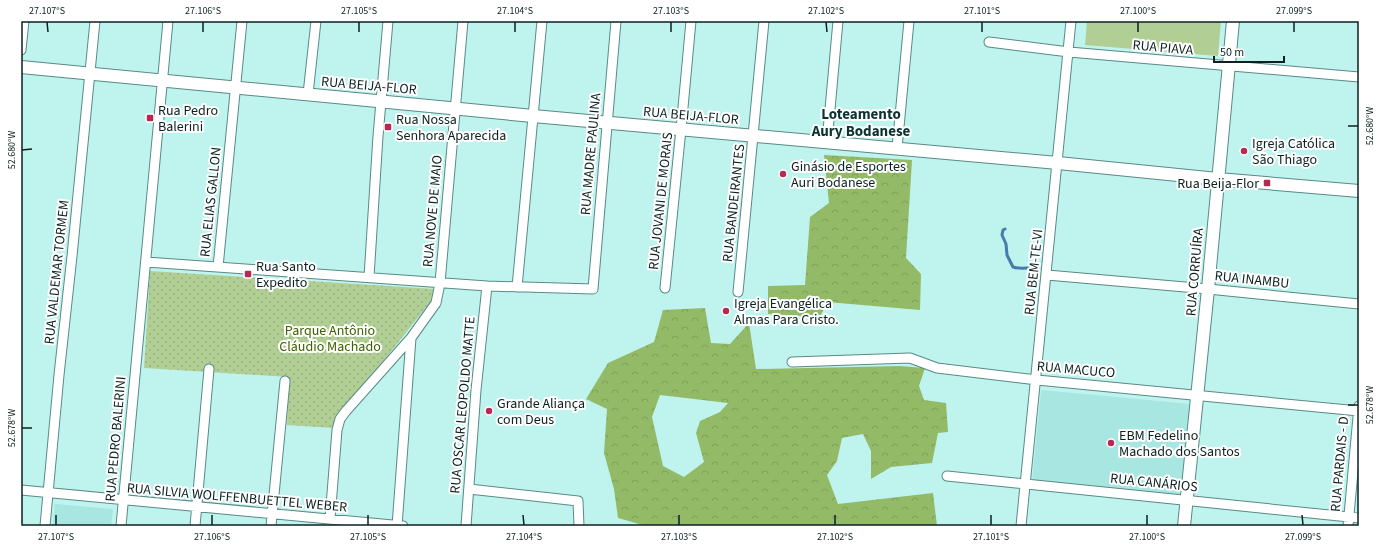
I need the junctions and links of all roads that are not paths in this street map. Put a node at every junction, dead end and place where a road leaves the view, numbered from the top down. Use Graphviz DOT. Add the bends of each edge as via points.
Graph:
graph roads {
  1 [pos="24,21"];
  2 [pos="95,21"];
  3 [pos="168,21"];
  4 [pos="242,21"];
  5 [pos="316,21"];
  6 [pos="388,21"];
  7 [pos="463,21"];
  8 [pos="542,21"];
  9 [pos="616,21"];
  10 [pos="691,21"];
  11 [pos="764,21"];
  12 [pos="838,21"];
  13 [pos="909,21"];
  14 [pos="1071,21"];
  15 [pos="1233,21"];
  16 [pos="989,42"];
  17 [pos="21,50"];
  18 [pos="1069,52"];
  19 [pos="1228,66"];
  20 [pos="21,67"];
  21 [pos="90,74"];
  22 [pos="1359,77"];
  23 [pos="163,80"];
  24 [pos="236,88"];
  25 [pos="308,94"];
  26 [pos="381,101"];
  27 [pos="455,108"];
  28 [pos="533,116"];
  29 [pos="607,122"];
  30 [pos="681,129"];
  31 [pos="754,135"];
  32 [pos="827,142"];
  33 [pos="897,148"];
  34 [pos="1058,163"];
  35 [pos="1218,179"];
  36 [pos="1359,191"];
  37 [pos="146,262"];
  38 [pos="218,267"];
  39 [pos="1047,275"];
  40 [pos="369,277"];
  41 [pos="440,283"];
  42 [pos="487,286"];
  43 [pos="517,287"];
  44 [pos="665,288"];
  45 [pos="1208,289"];
  46 [pos="738,292"];
  47 [pos="1359,304"];
  48 [pos="411,338"];
  49 [pos="792,362"];
  50 [pos="209,369"];
  51 [pos="1037,380"];
  52 [pos="285,381"];
  53 [pos="1198,395"];
  54 [pos="1359,409"];
  55 [pos="947,476"];
  56 [pos="1025,484"];
  57 [pos="469,489"];
  58 [pos="21,490"];
  59 [pos="49,493"];
  60 [pos="1186,499"];
  61 [pos="124,500"];
  62 [pos="196,507"];
  63 [pos="272,514"];
  64 [pos="1359,518"];
  65 [pos="330,519"];
  66 [pos="1348,521"];
  67 [pos="340,523"];
  68 [pos="45,526"];
  69 [pos="121,526"];
  70 [pos="195,526"];
  71 [pos="271,526"];
  72 [pos="397,526"];
  73 [pos="403,526"];
  74 [pos="466,526"];
  75 [pos="579,526"];
  76 [pos="1021,526"];
  77 [pos="1184,526"];
  1 -- 17 [label="street"];
  2 -- 21 [label="street, RUA VALDEMAR TORMEM"];
  3 -- 23 [label="street, RUA PEDRO BALERINI"];
  4 -- 24 [label="street, RUA ELIAS GALLON"];
  5 -- 25 [label="street"];
  6 -- 26 [label="street"];
  7 -- 27 [label="street, RUA NOVE DE MAIO"];
  8 -- 28 [label="street"];
  9 -- 29 [label="street, RUA MADRE PAULINA"];
  10 -- 30 [label="street, RUA JOVANI DE MORAIS"];
  11 -- 31 [label="street, RUA BANDEIRANTES"];
  12 -- 32 [label="street"];
  13 -- 33 [label="street"];
  14 -- 18 [label="street, RUA BEM-TE-VI"];
  15 -- 19 [label="street, RUA CORRUÍRA"];
  16 -- 18 [label="street, RUA PIAVA"];
  18 -- 19 [label="street, RUA PIAVA"];
  18 -- 34 [label="street, RUA BEM-TE-VI"];
  19 -- 22 [label="street, RUA PIAVA"];
  19 -- 35 [label="street, RUA CORRUÍRA"];
  20 -- 21 [label="street, RUA BEIJA-FLOR"];
  21 -- 23 [label="street, RUA BEIJA-FLOR"];
  21 -- 59 [label="street, RUA VALDEMAR TORMEM"];
  23 -- 24 [label="street, RUA BEIJA-FLOR"];
  23 -- 37 [label="street, RUA PEDRO BALERINI"];
  24 -- 25 [label="street, RUA BEIJA-FLOR"];
  24 -- 38 [label="street, RUA ELIAS GALLON"];
  25 -- 26 [label="street, RUA BEIJA-FLOR"];
  26 -- 27 [label="street, RUA BEIJA-FLOR"];
  26 -- 40 [label="street"];
  27 -- 28 [label="street, RUA BEIJA-FLOR"];
  27 -- 41 [label="street, RUA NOVE DE MAIO"];
  28 -- 29 [label="street, RUA BEIJA-FLOR"];
  28 -- 43 [label="street"];
  29 -- 30 [label="street, RUA BEIJA-FLOR"];
  29 -- 43 [label="street, RUA MADRE PAULINA" via="592,289"];
  30 -- 31 [label="street, RUA BEIJA-FLOR"];
  30 -- 44 [label="street, RUA JOVANI DE MORAIS"];
  31 -- 32 [label="street, RUA BEIJA-FLOR"];
  31 -- 46 [label="street, RUA BANDEIRANTES"];
  32 -- 33 [label="street, RUA BEIJA-FLOR"];
  33 -- 34 [label="street, RUA BEIJA-FLOR"];
  34 -- 35 [label="street, RUA BEIJA-FLOR"];
  34 -- 39 [label="street, RUA BEM-TE-VI"];
  35 -- 36 [label="street, RUA BEIJA-FLOR"];
  35 -- 45 [label="street, RUA CORRUÍRA"];
  37 -- 38 [label="street"];
  37 -- 61 [label="street, RUA PEDRO BALERINI"];
  38 -- 40 [label="street"];
  39 -- 45 [label="street, RUA INAMBU"];
  39 -- 51 [label="street, RUA BEM-TE-VI"];
  40 -- 41 [label="street"];
  41 -- 42 [label="street"];
  41 -- 48 [label="street, RUA NOVE DE MAIO" via="436,303"];
  42 -- 43 [label="street"];
  42 -- 57 [label="street, RUA OSCAR LEOPOLDO MATTE"];
  45 -- 47 [label="street, RUA INAMBU"];
  45 -- 53 [label="street, RUA CORRUÍRA"];
  48 -- 65 [label="street, RUA NOVE DE MAIO" via="340,419"];
  48 -- 72 [label="street"];
  49 -- 51 [label="street, RUA MACUCO" via="910,358 937,368"];
  50 -- 62 [label="street"];
  51 -- 53 [label="street, RUA MACUCO"];
  51 -- 56 [label="street, RUA BEM-TE-VI"];
  52 -- 63 [label="street"];
  53 -- 54 [label="street, RUA MACUCO"];
  53 -- 60 [label="street, RUA CORRUÍRA"];
  54 -- 66 [label="street, RUA PARDAIS - D"];
  55 -- 56 [label="street, RUA CANÁRIOS"];
  56 -- 60 [label="street, RUA CANÁRIOS"];
  56 -- 76 [label="street, RUA BEM-TE-VI"];
  57 -- 74 [label="street, RUA OSCAR LEOPOLDO MATTE"];
  57 -- 75 [label="street" via="578,501"];
  58 -- 59 [label="street, RUA SILVIA WOLFFENBUETTEL WEBER"];
  59 -- 61 [label="street, RUA SILVIA WOLFFENBUETTEL WEBER"];
  59 -- 68 [label="street, RUA VALDEMAR TORMEM"];
  60 -- 66 [label="street, RUA CANÁRIOS"];
  60 -- 77 [label="street, RUA CORRUÍRA"];
  61 -- 62 [label="street, RUA SILVIA WOLFFENBUETTEL WEBER"];
  61 -- 69 [label="street, RUA PEDRO BALERINI"];
  62 -- 63 [label="street, RUA SILVIA WOLFFENBUETTEL WEBER"];
  62 -- 70 [label="street"];
  63 -- 65 [label="street, RUA SILVIA WOLFFENBUETTEL WEBER"];
  63 -- 71 [label="street"];
  64 -- 66 [label="street, RUA CANÁRIOS"];
  65 -- 67 [label="street, RUA SILVIA WOLFFENBUETTEL WEBER"];
  67 -- 72 [label="street, RUA SILVIA WOLFFENBUETTEL WEBER"];
  72 -- 73 [label="street, RUA SILVIA WOLFFENBUETTEL WEBER"];
}
